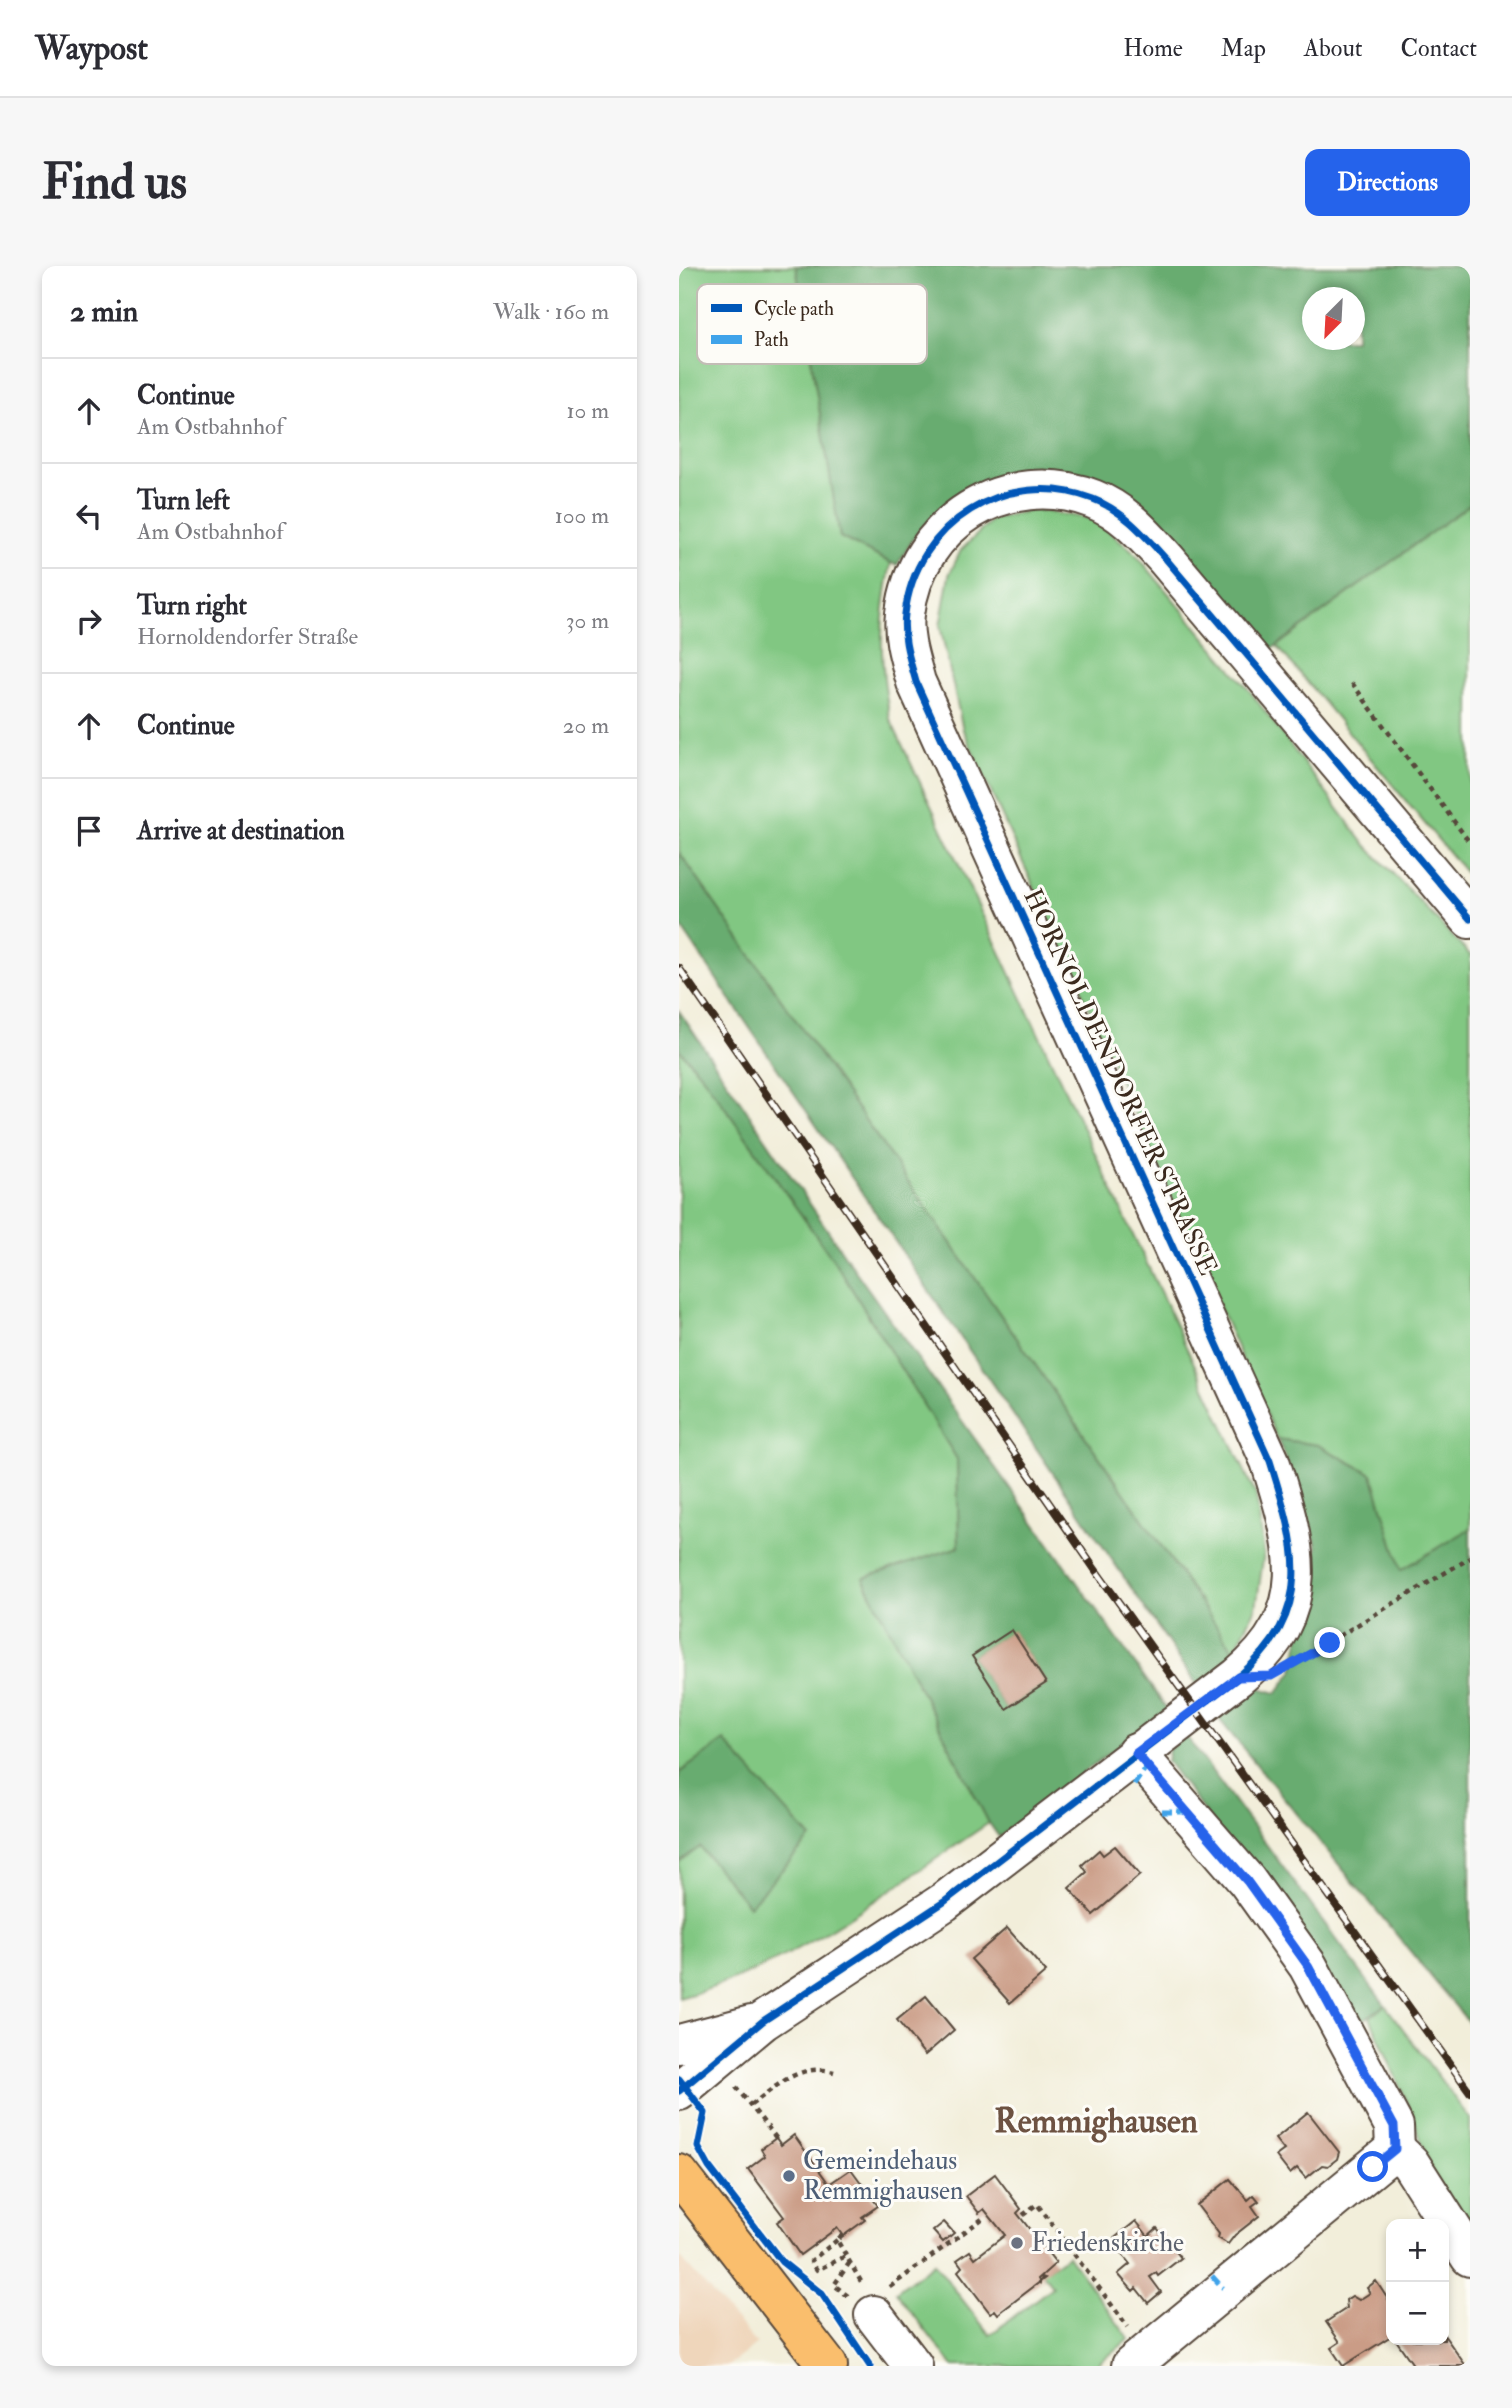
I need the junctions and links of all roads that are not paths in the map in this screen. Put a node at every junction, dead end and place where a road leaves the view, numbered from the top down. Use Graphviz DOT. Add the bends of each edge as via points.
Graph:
graph roads {
  1 [pos="1470,919"];
  2 [pos="1136,1753"];
  3 [pos="763,2021"];
  4 [pos="679,2044"];
  5 [pos="679,2091"];
  6 [pos="1395,2149"];
  7 [pos="679,2174"];
  8 [pos="1470,2257"];
  9 [pos="876,2298"];
  10 [pos="1153,2357"];
  11 [pos="828,2366"];
  12 [pos="913,2366"];
  1 -- 2 [label="street, HORNOLDENDORFER STRASSE" via="1166,559 1116,511 1067,492 1034,490 990,497 939,533 914,576 905,614 905,642 916,682 1270,1461 1293,1542 1293,1589 1287,1613 1267,1648 1238,1677"];
  2 -- 3 [label="street, HORNOLDENDORFER STRASSE" via="944,1902"];
  2 -- 6 [label="street" via="1247,1881 1308,1966 1394,2126"];
  3 -- 4 [label="street, HORNOLDENDORFER STRASSE"];
  3 -- 5 [label="street, HORNOLDENDORFER STRASSE"];
  6 -- 8 [label="street" via="1409,2163"];
  6 -- 10 [label="street"];
  7 -- 11 [label="main road"];
  9 -- 12 [label="street"];
}
